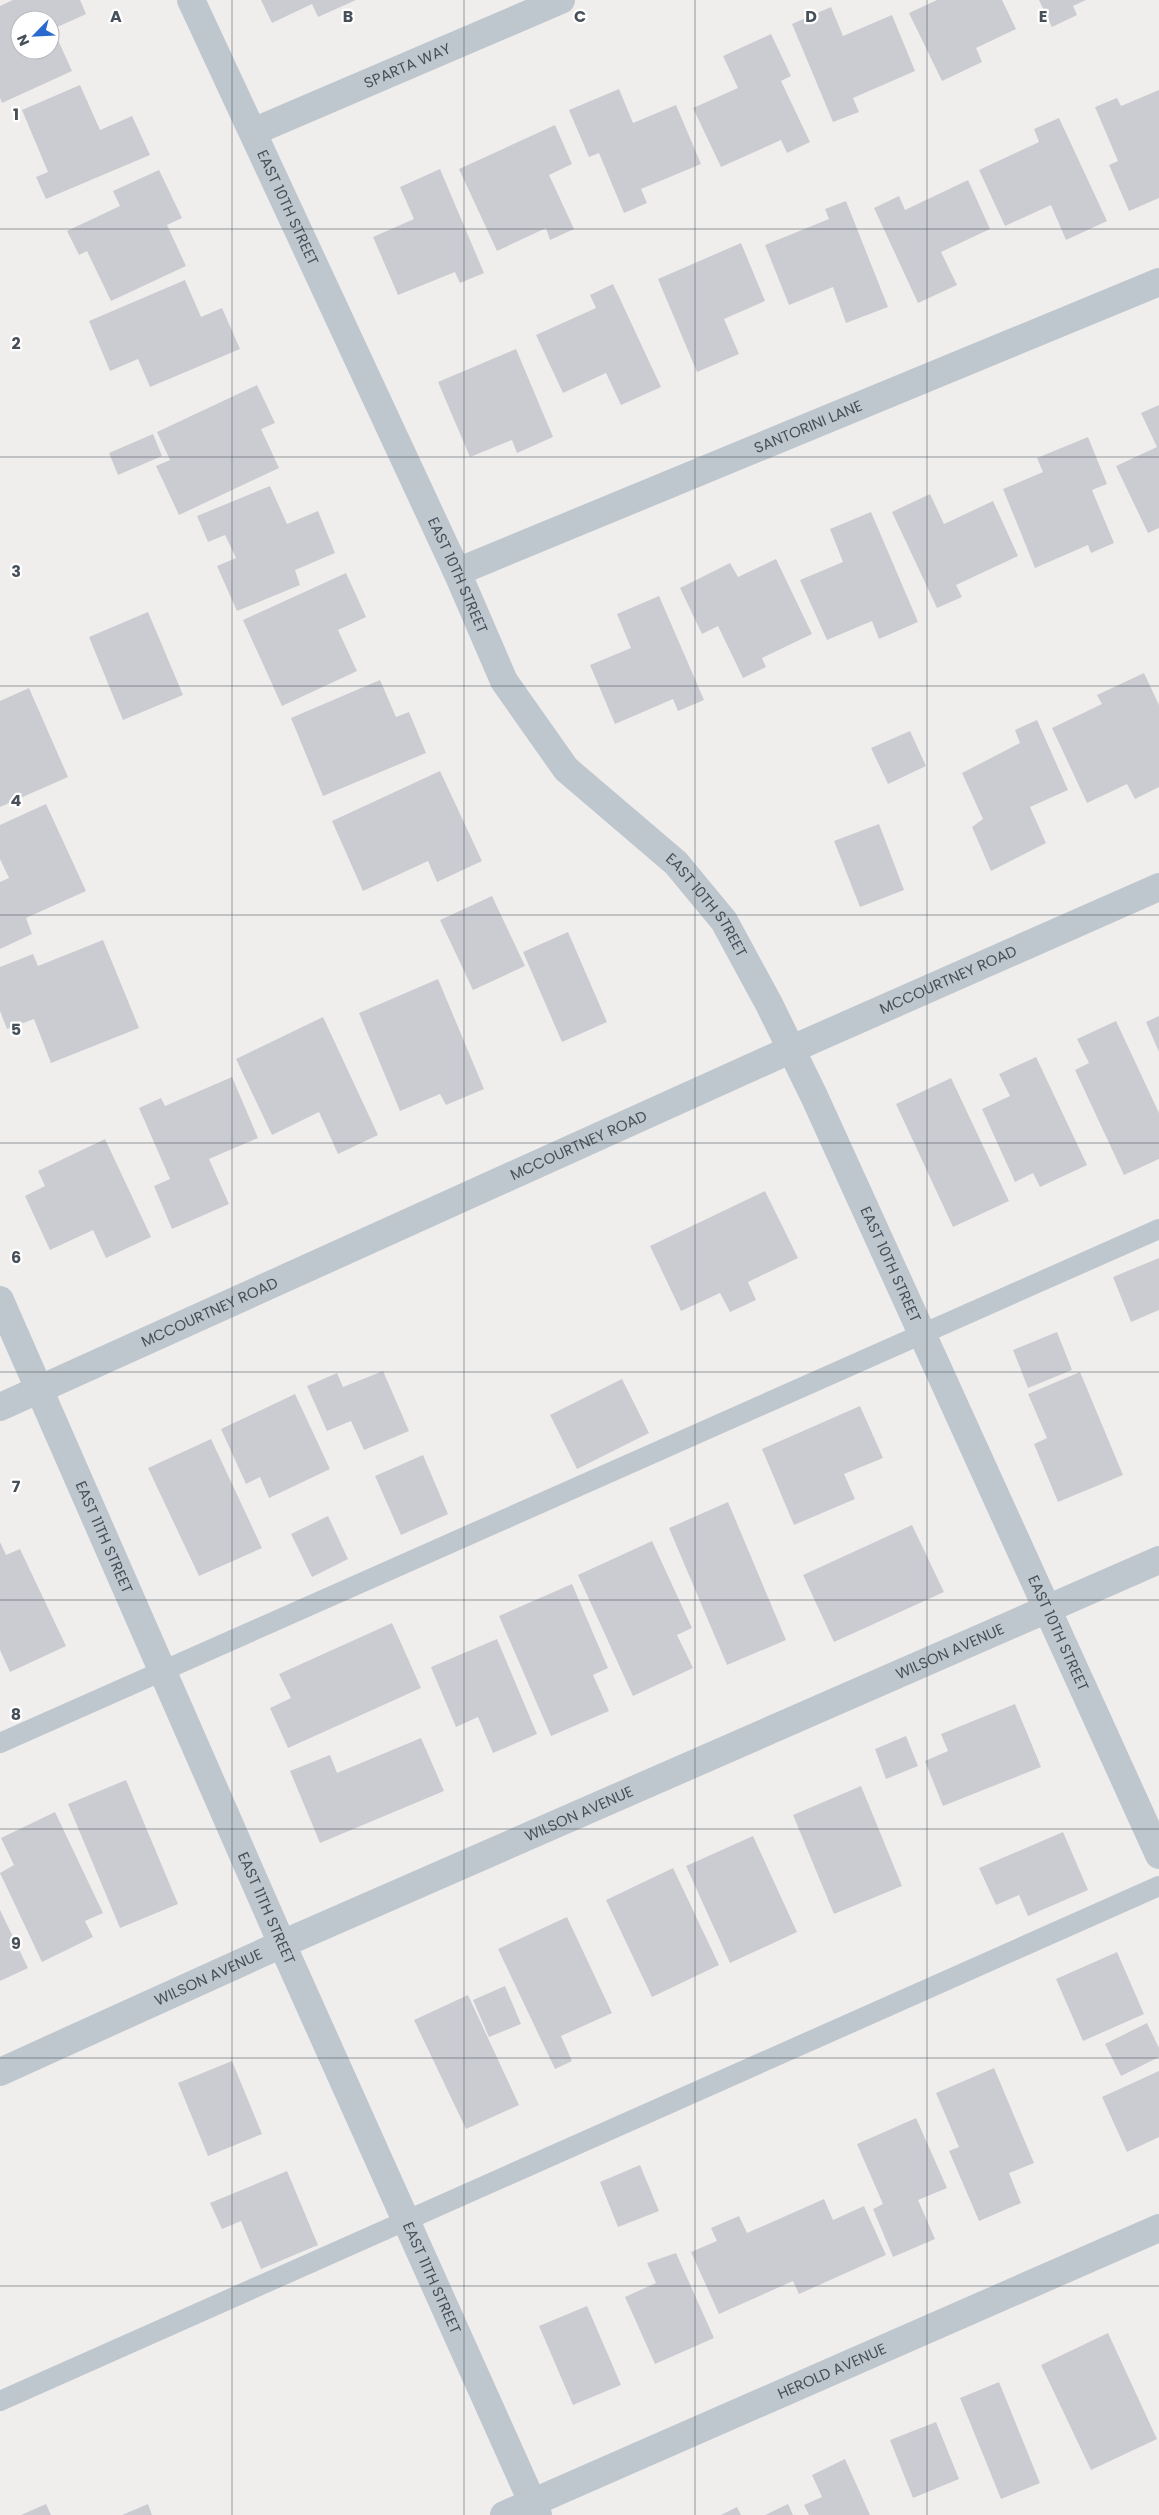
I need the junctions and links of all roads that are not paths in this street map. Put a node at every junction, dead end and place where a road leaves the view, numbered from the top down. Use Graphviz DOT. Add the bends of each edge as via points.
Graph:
graph roads {
  1 [pos="191,0"];
  2 [pos="561,0"];
  3 [pos="253,132"];
  4 [pos="1159,282"];
  5 [pos="457,572"];
  6 [pos="1159,887"];
  7 [pos="792,1049"];
  8 [pos="1159,1229"];
  9 [pos="0,1300"];
  10 [pos="921,1334"];
  11 [pos="39,1389"];
  12 [pos="0,1407"];
  13 [pos="1159,1560"];
  14 [pos="1046,1609"];
  15 [pos="161,1670"];
  16 [pos="0,1743"];
  17 [pos="1159,1855"];
  18 [pos="1159,1886"];
  19 [pos="282,1944"];
  20 [pos="0,2072"];
  21 [pos="406,2220"];
  22 [pos="1159,2228"];
  23 [pos="0,2401"];
  24 [pos="535,2509"];
  25 [pos="504,2515"];
  1 -- 3 [label="street, EAST 10TH STREET"];
  2 -- 3 [label="street, SPARTA WAY"];
  3 -- 5 [label="street, EAST 10TH STREET"];
  4 -- 5 [label="street, SANTORINI LANE"];
  5 -- 7 [label="street, EAST 10TH STREET" via="504,681 566,768 676,863 724,921"];
  6 -- 7 [label="street, MCCOURTNEY ROAD"];
  7 -- 10 [label="street, EAST 10TH STREET"];
  7 -- 11 [label="street, MCCOURTNEY ROAD"];
  8 -- 10 [label="lane"];
  9 -- 11 [label="street, EAST 11TH STREET"];
  10 -- 14 [label="street, EAST 10TH STREET"];
  10 -- 15 [label="lane"];
  11 -- 12 [label="street, MCCOURTNEY ROAD"];
  11 -- 15 [label="street, EAST 11TH STREET"];
  13 -- 14 [label="street, WILSON AVENUE"];
  14 -- 17 [label="street, EAST 10TH STREET"];
  14 -- 19 [label="street, WILSON AVENUE"];
  15 -- 16 [label="lane"];
  15 -- 19 [label="street, EAST 11TH STREET"];
  18 -- 21 [label="lane"];
  19 -- 20 [label="street, WILSON AVENUE"];
  19 -- 21 [label="street, EAST 11TH STREET"];
  21 -- 23 [label="lane"];
  21 -- 24 [label="street, EAST 11TH STREET"];
  22 -- 24 [label="street, HEROLD AVENUE"];
  24 -- 25 [label="street, HEROLD AVENUE"];
}
